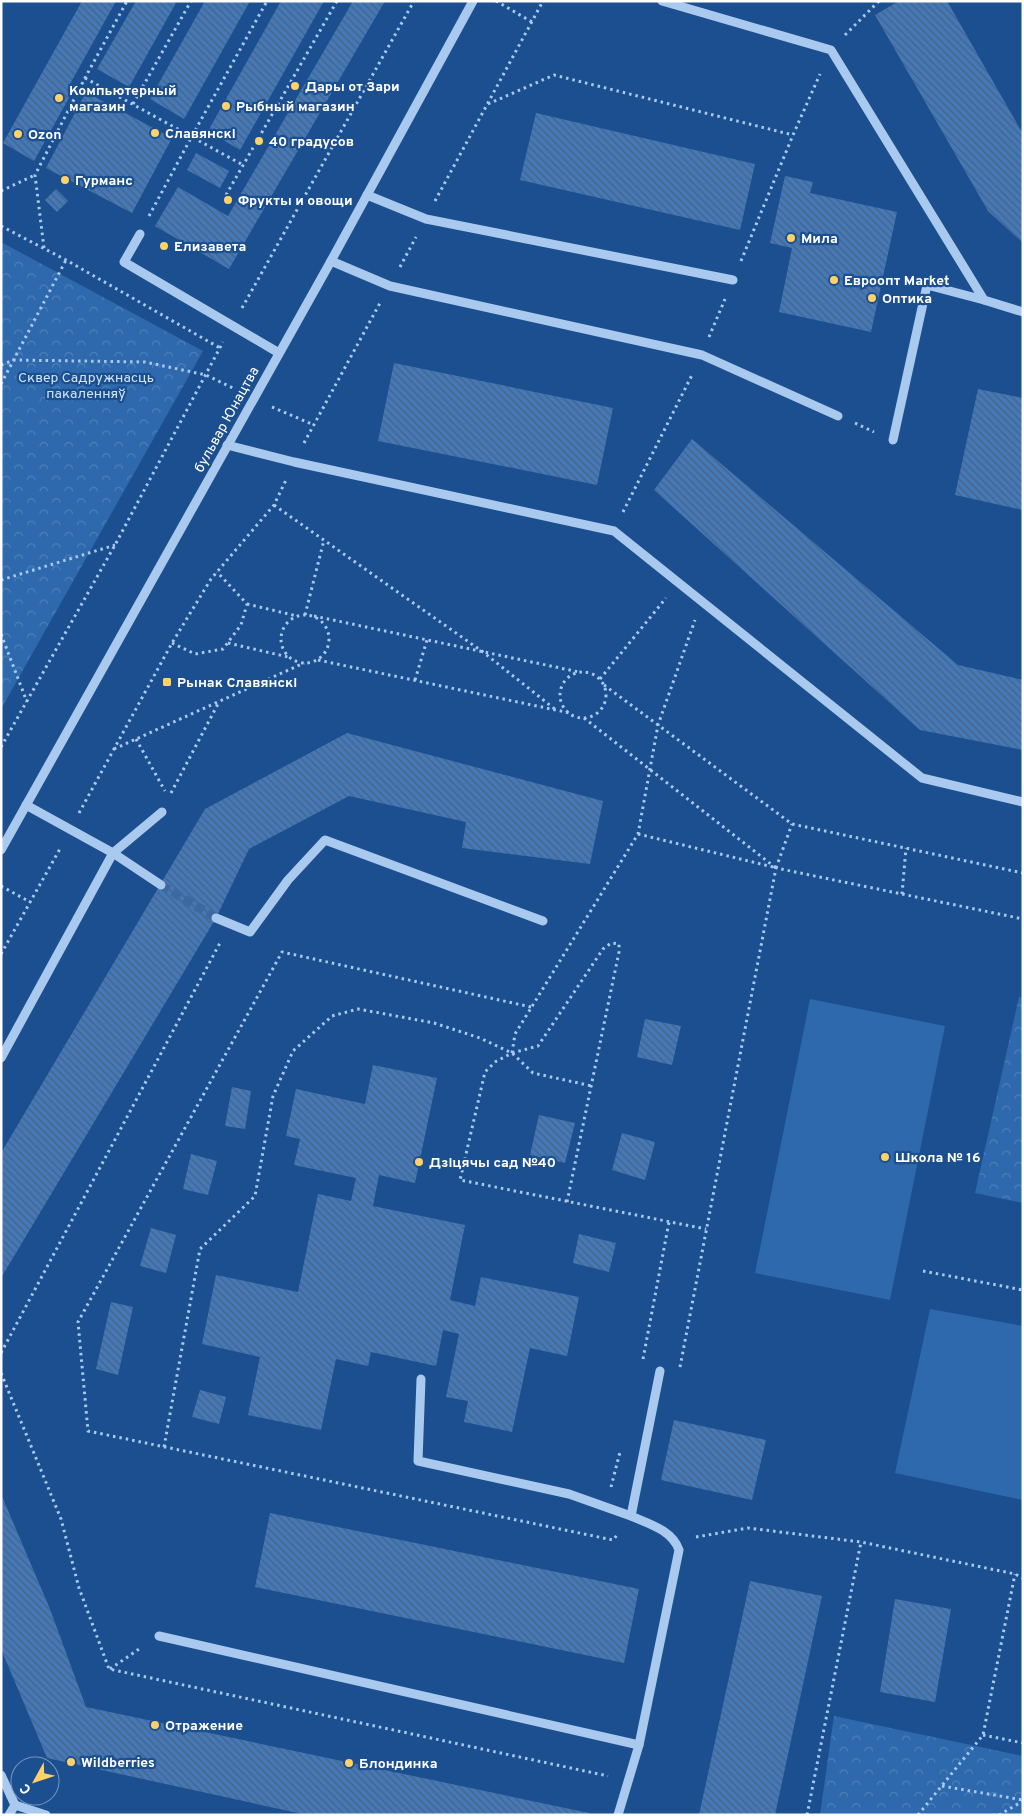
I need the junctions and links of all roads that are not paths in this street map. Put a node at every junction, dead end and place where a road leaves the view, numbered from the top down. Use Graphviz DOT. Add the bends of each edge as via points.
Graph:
graph roads {
  1 [pos="473,1"];
  2 [pos="662,1"];
  3 [pos="367,195"];
  4 [pos="140,234"];
  5 [pos="331,261"];
  6 [pos="733,280"];
  7 [pos="984,300"];
  8 [pos="1023,312"];
  9 [pos="279,353"];
  10 [pos="838,416"];
  11 [pos="893,440"];
  12 [pos="227,445"];
  13 [pos="1023,802"];
  14 [pos="26,805"];
  15 [pos="162,812"];
  16 [pos="1,850"];
  17 [pos="113,852"];
  18 [pos="161,885"];
  19 [pos="216,918"];
  20 [pos="543,921"];
  21 [pos="1,1058"];
  22 [pos="660,1370"];
  23 [pos="421,1379"];
  24 [pos="631,1516"];
  25 [pos="159,1636"];
  26 [pos="639,1745"];
  27 [pos="1,1775"];
  28 [pos="10,1794"];
  29 [pos="18,1806"];
  30 [pos="46,1815"];
  31 [pos="618,1815"];
  1 -- 3 [label="street, бульвар Юнацтва"];
  2 -- 7 [label="street" via="831,50"];
  3 -- 5 [label="street, бульвар Юнацтва"];
  3 -- 6 [label="street" via="426,219"];
  4 -- 9 [label="street" via="124,262"];
  5 -- 9 [label="street, бульвар Юнацтва"];
  5 -- 10 [label="street" via="390,286 702,355"];
  7 -- 8 [label="street"];
  7 -- 11 [label="street" via="928,285"];
  9 -- 12 [label="street, бульвар Юнацтва"];
  12 -- 13 [label="street" via="614,531 922,778"];
  12 -- 14 [label="street, бульвар Юнацтва"];
  14 -- 16 [label="street, бульвар Юнацтва"];
  14 -- 17 [label="street"];
  15 -- 17 [label="street"];
  17 -- 18 [label="street"];
  17 -- 21 [label="street"];
  19 -- 20 [label="street" via="250,932 288,880 325,840"];
  22 -- 24 [label="street"];
  23 -- 24 [label="street" via="418,1461 569,1494"];
  24 -- 26 [label="street" via="667,1532 679,1550"];
  25 -- 26 [label="street"];
  26 -- 31 [label="street"];
  27 -- 28 [label="street"];
  29 -- 30 [label="street"];
}
